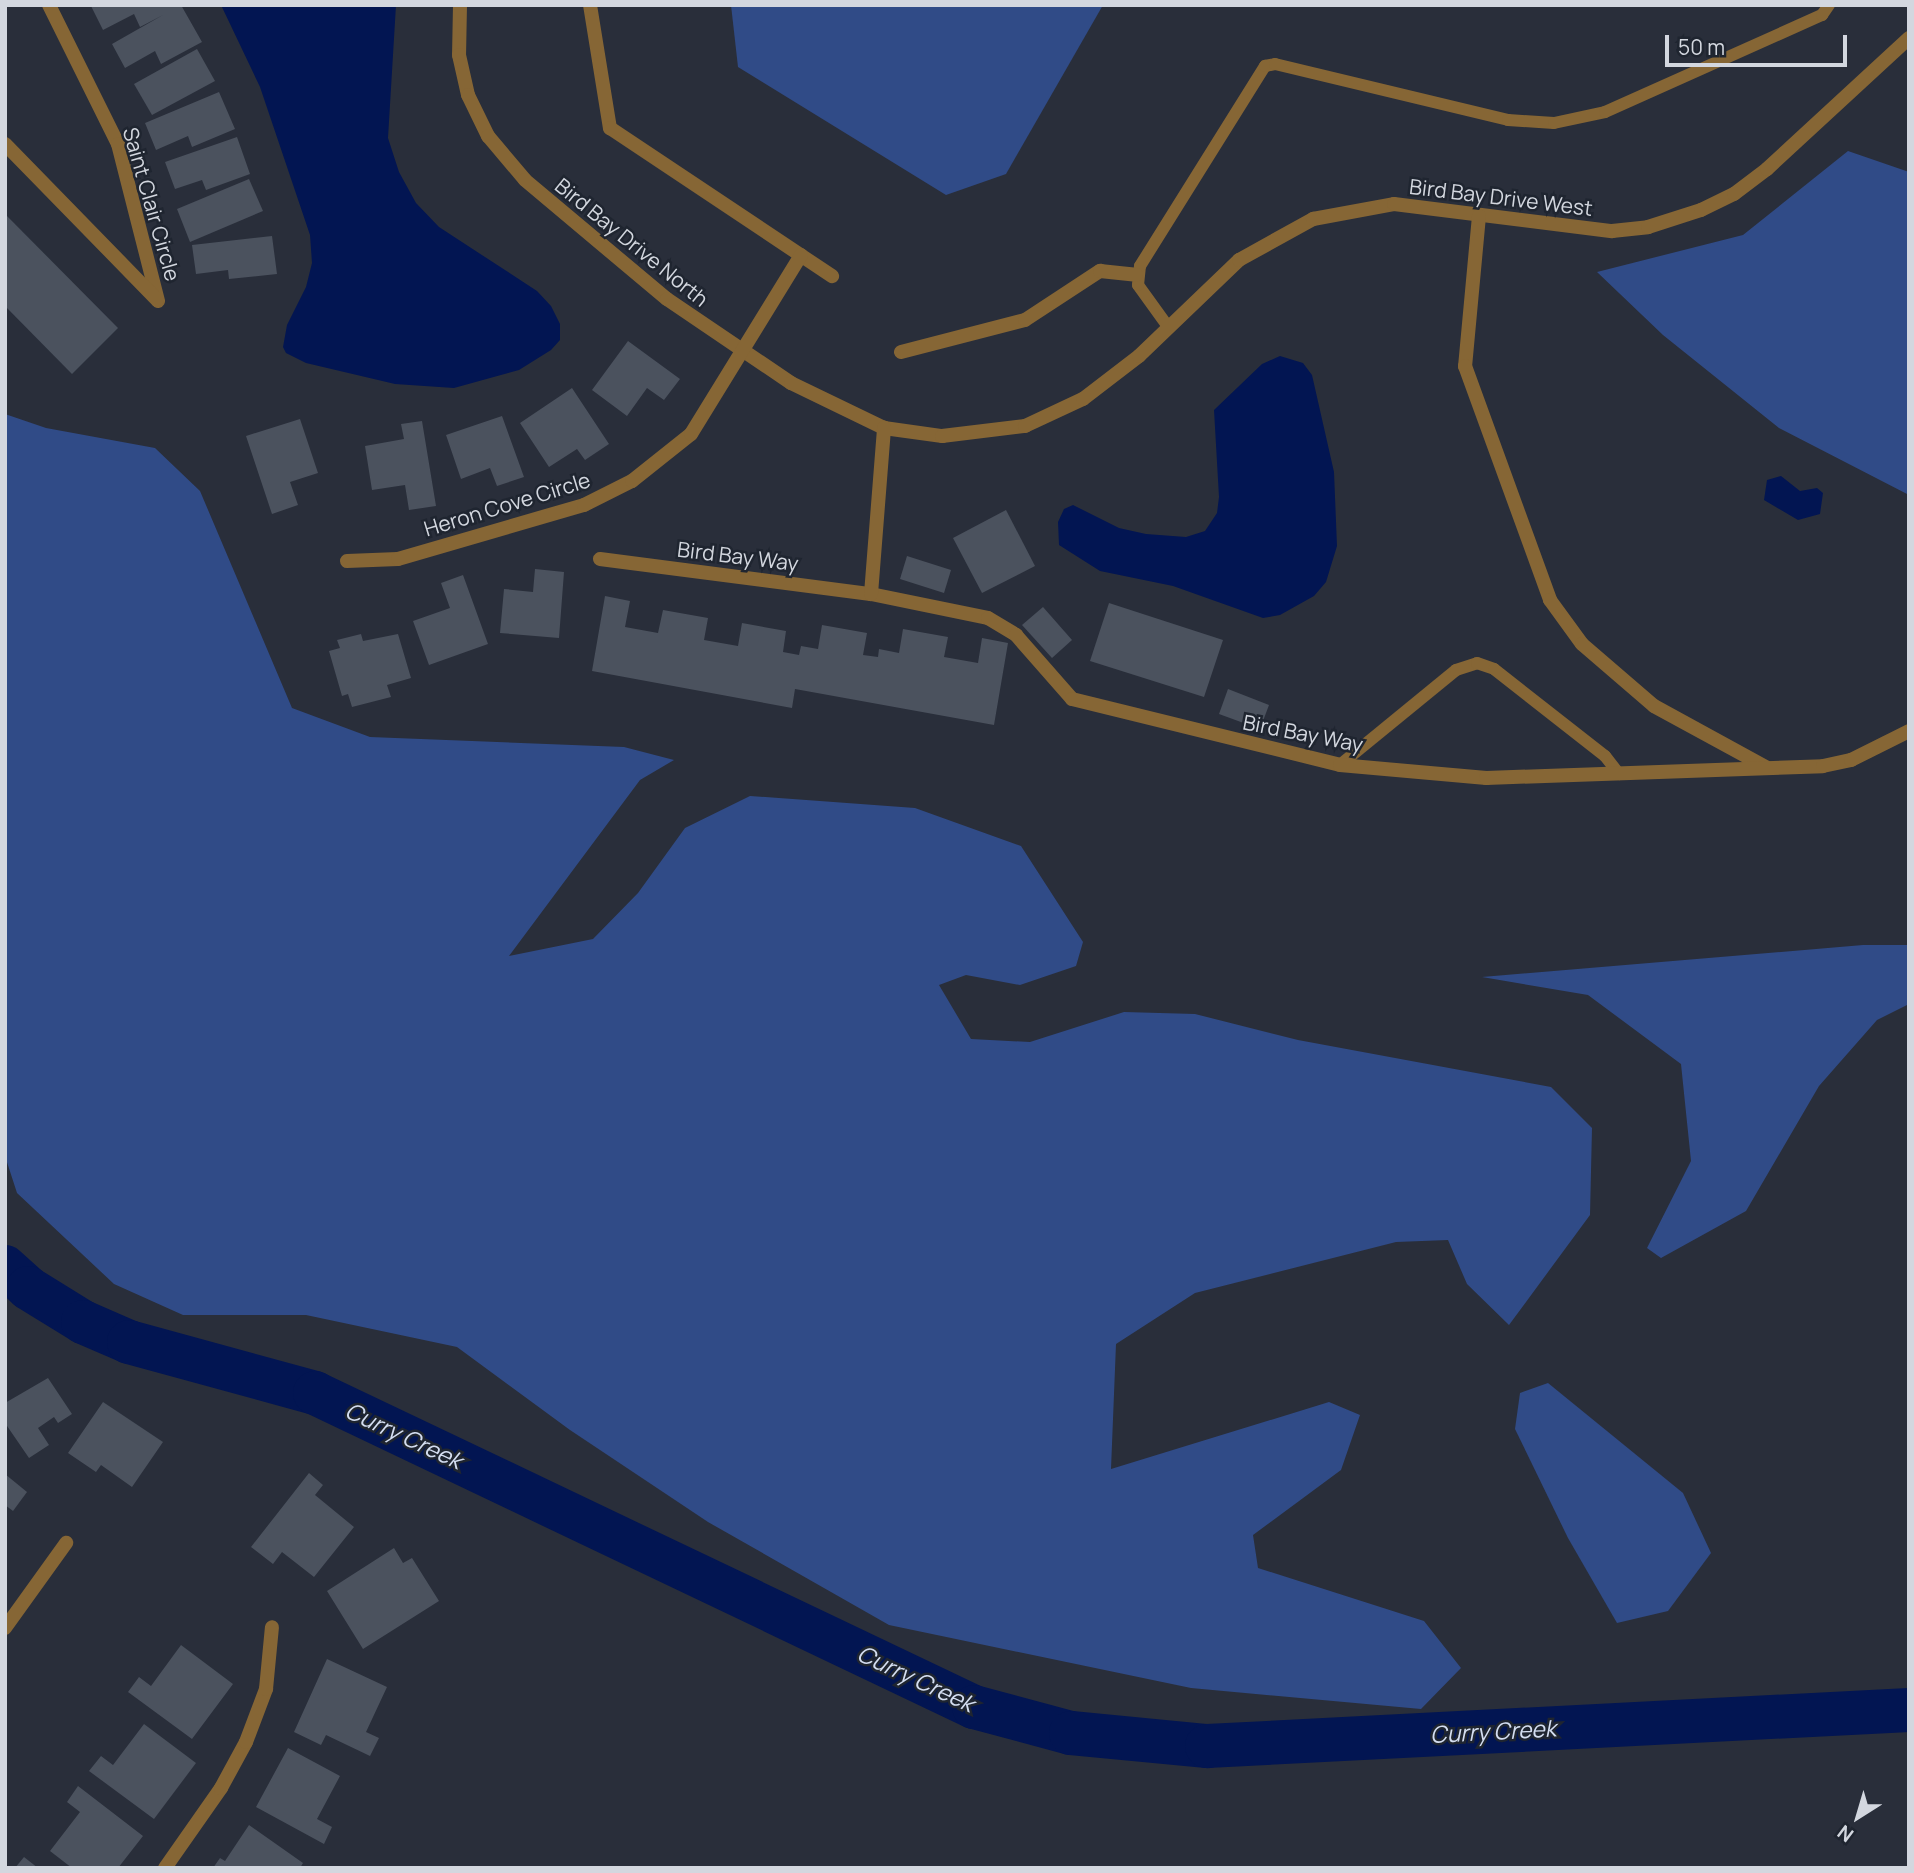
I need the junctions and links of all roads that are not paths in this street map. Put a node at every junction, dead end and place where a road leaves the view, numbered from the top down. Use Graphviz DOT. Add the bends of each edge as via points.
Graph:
graph roads {
  1 [pos="49,5"];
  2 [pos="460,5"];
  3 [pos="590,5"];
  4 [pos="1829,5"];
  5 [pos="1909,38"];
  6 [pos="5,144"];
  7 [pos="1479,216"];
  8 [pos="801,255"];
  9 [pos="1136,275"];
  10 [pos="832,276"];
  11 [pos="1170,328"];
  12 [pos="742,352"];
  13 [pos="901,352"];
  14 [pos="884,428"];
  15 [pos="600,559"];
  16 [pos="346,561"];
  17 [pos="871,594"];
  18 [pos="1909,731"];
  19 [pos="1340,765"];
  20 [pos="1768,768"];
  21 [pos="1619,774"];
  22 [pos="65,1543"];
  23 [pos="272,1627"];
  24 [pos="5,1628"];
  25 [pos="165,1868"];
  1 -- 6 [label="street, Saint Clair Circle" via="118,144 158,301"];
  2 -- 12 [label="street, Bird Bay Drive North" via="461,69 473,109 497,150 524,180 636,275"];
  3 -- 8 [label="street" via="610,128"];
  4 -- 9 [label="lane" via="1822,15 1605,113 1554,123 1486,116 1270,64 1261,70"];
  5 -- 7 [label="street, Bird Bay Drive West" via="1768,169 1734,194 1701,210 1648,227 1612,231"];
  7 -- 11 [label="street, Bird Bay Drive West" via="1394,204 1313,219 1239,260"];
  7 -- 20 [label="street" via="1465,366 1550,600 1582,644 1654,706"];
  8 -- 10 [label="street"];
  8 -- 12 [label="street, Heron Cove Circle"];
  9 -- 11 [label="lane"];
  9 -- 13 [label="street" via="1100,271 1025,320"];
  11 -- 14 [label="street, Bird Bay Drive West" via="1114,377 1045,419 998,431 942,436"];
  12 -- 14 [label="street, Bird Bay Drive North" via="828,404"];
  12 -- 16 [label="street, Heron Cove Circle" via="691,434 672,453 611,493 559,513 398,559"];
  14 -- 17 [label="street"];
  15 -- 17 [label="street, Bird Bay Way"];
  17 -- 19 [label="street, Bird Bay Way" via="997,621 1016,635 1072,699"];
  18 -- 20 [label="street, Bird Bay Way" via="1851,760"];
  19 -- 21 [label="street, Bird Bay Way" via="1486,778"];
  19 -- 21 [label="lane" via="1456,670 1477,663 1494,669 1605,755"];
  20 -- 21 [label="street, Bird Bay Way"];
  22 -- 24 [label="street"];
  23 -- 25 [label="street" via="266,1689 247,1742 222,1788"];
}
